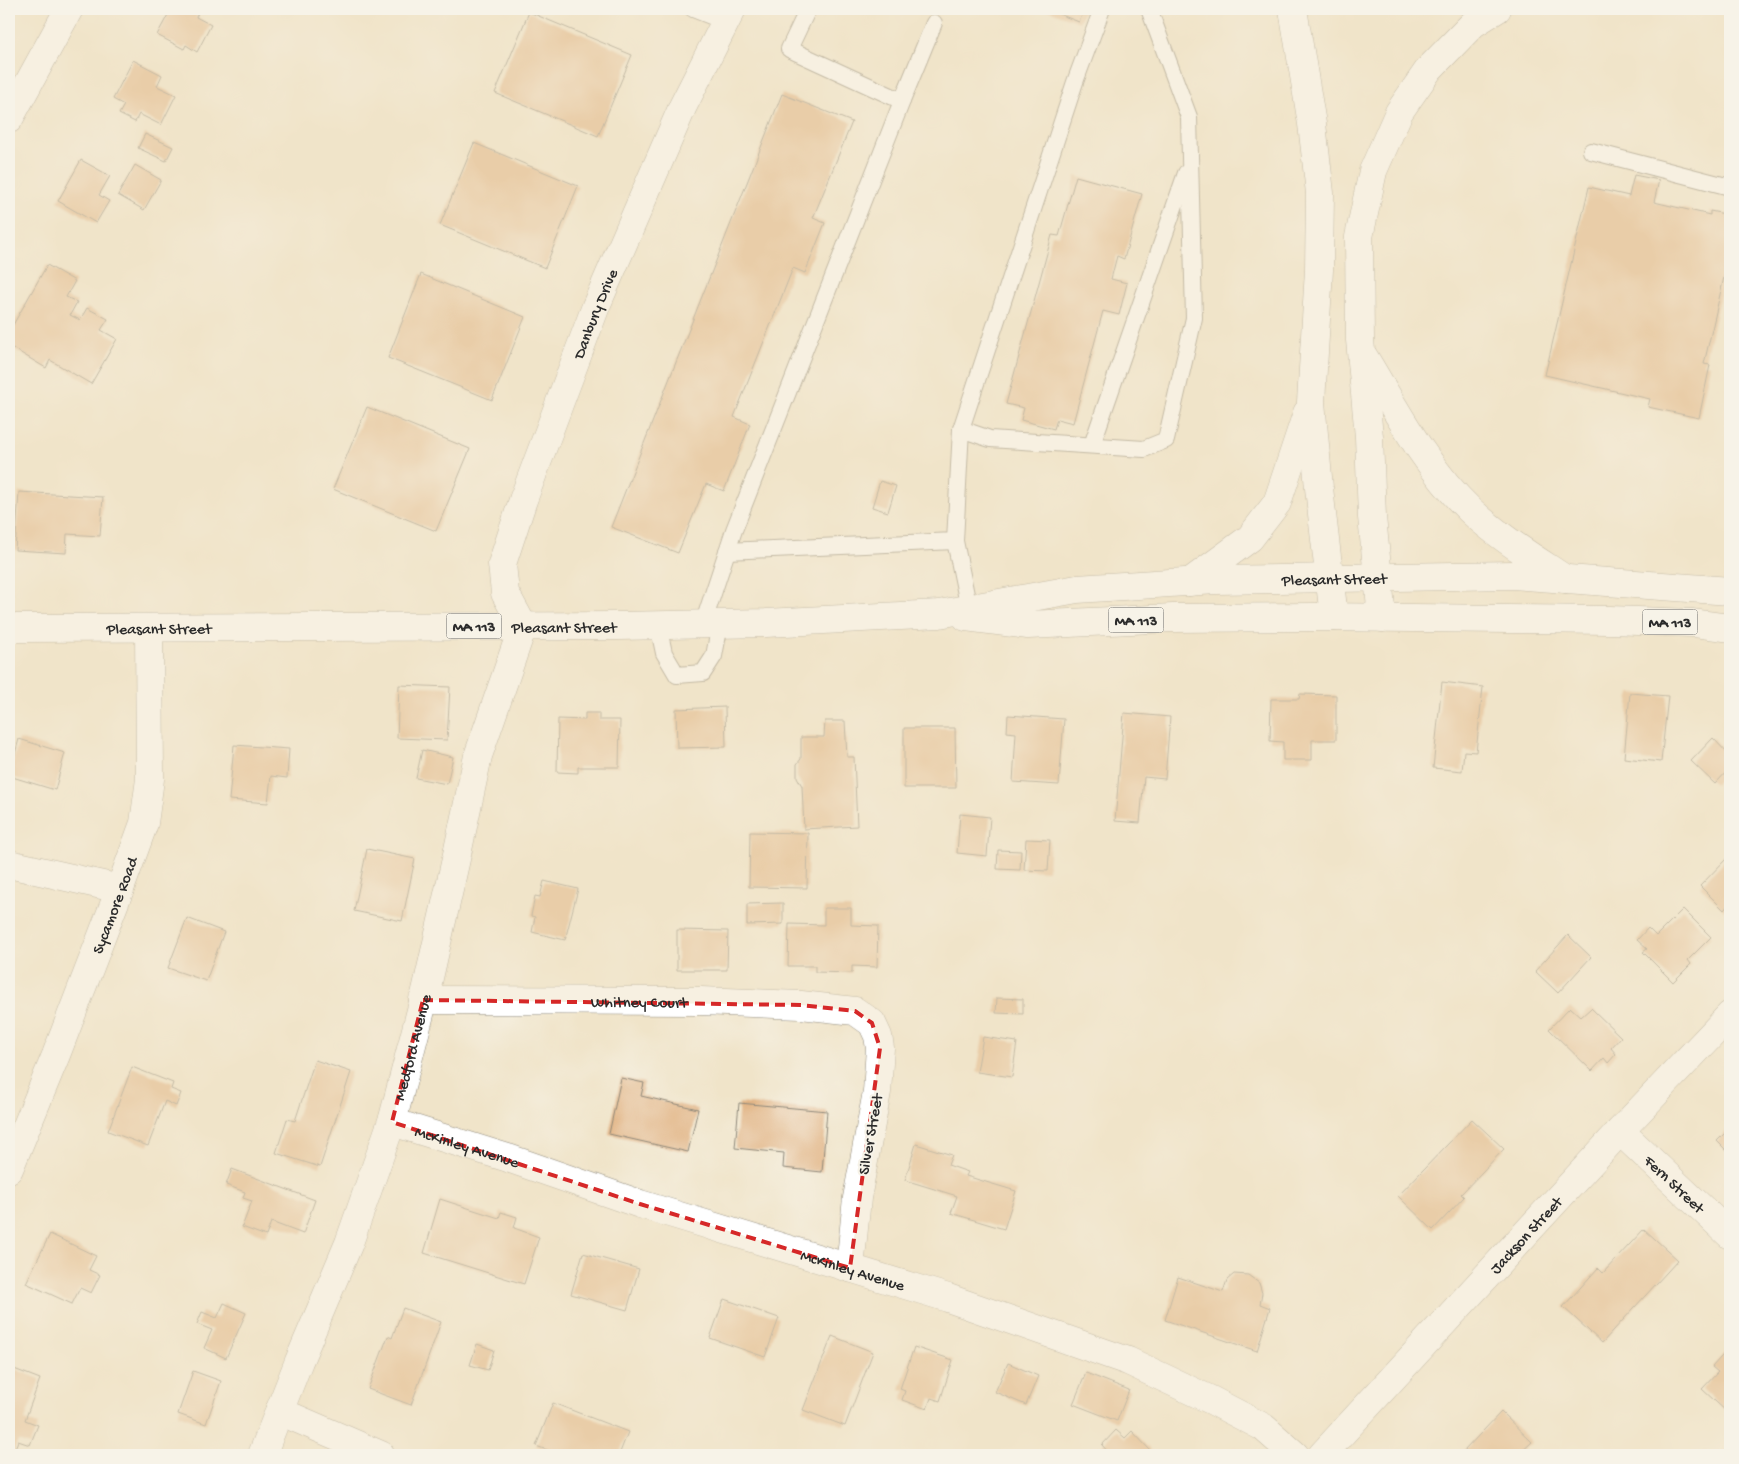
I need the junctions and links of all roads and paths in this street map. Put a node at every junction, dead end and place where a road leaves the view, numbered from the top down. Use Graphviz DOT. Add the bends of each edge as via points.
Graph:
graph roads {
  1 [pos="69,9"];
  2 [pos="692,9"];
  3 [pos="808,9"];
  4 [pos="1102,9"];
  5 [pos="1149,9"];
  6 [pos="1293,9"];
  7 [pos="1497,9"];
  8 [pos="729,16"];
  9 [pos="934,23"];
  10 [pos="902,101"];
  11 [pos="9,119"];
  12 [pos="1591,151"];
  13 [pos="1190,162"];
  14 [pos="1730,186"];
  15 [pos="1361,352"];
  16 [pos="1311,402"];
  17 [pos="961,429"];
  18 [pos="1092,445"];
  19 [pos="955,541"];
  20 [pos="727,551"];
  21 [pos="1379,577"];
  22 [pos="1330,578"];
  23 [pos="1565,579"];
  24 [pos="1190,582"];
  25 [pos="1730,591"];
  26 [pos="969,609"];
  27 [pos="939,614"];
  28 [pos="1334,617"];
  29 [pos="1382,618"];
  30 [pos="711,624"];
  31 [pos="658,625"];
  32 [pos="522,626"];
  33 [pos="9,628"];
  34 [pos="149,628"];
  35 [pos="1730,628"];
  36 [pos="9,864"];
  37 [pos="120,889"];
  38 [pos="423,1000"];
  39 [pos="855,1011"];
  40 [pos="1730,1015"];
  41 [pos="392,1122"];
  42 [pos="1620,1131"];
  43 [pos="9,1169"];
  44 [pos="1730,1235"];
  45 [pos="850,1268"];
  46 [pos="279,1411"];
  47 [pos="262,1455"];
  48 [pos="381,1455"];
  49 [pos="1295,1455"];
  50 [pos="1322,1455"];
  1 -- 11 [label="main road"];
  2 -- 8 [label="lane"];
  3 -- 10 [label="lane" via="789,49"];
  4 -- 17 [label="lane"];
  5 -- 13 [label="lane" via="1189,117"];
  6 -- 16 [label="main road" via="1320,193"];
  7 -- 15 [label="main road" via="1473,24 1429,69 1399,112 1373,171 1359,237"];
  8 -- 32 [label="main road, Danbury Drive" via="683,106 596,306 523,500 502,564 505,593"];
  9 -- 10 [label="lane"];
  10 -- 20 [label="lane"];
  12 -- 14 [label="lane"];
  13 -- 18 [label="lane"];
  13 -- 18 [label="lane" via="1194,318 1166,440 1144,449"];
  15 -- 21 [label="main road"];
  15 -- 23 [label="main road" via="1436,471 1469,509 1505,540"];
  16 -- 22 [label="main road"];
  16 -- 24 [label="main road" via="1277,503 1250,538"];
  17 -- 18 [label="lane" via="990,439"];
  17 -- 19 [label="lane"];
  19 -- 20 [label="lane"];
  19 -- 26 [label="lane"];
  20 -- 30 [label="lane"];
  21 -- 22 [label="main road, Pleasant Street / MA 113"];
  21 -- 23 [label="main road, Pleasant Street / MA 113" via="1513,575"];
  21 -- 29 [label="main road"];
  22 -- 24 [label="main road, Pleasant Street / MA 113"];
  22 -- 28 [label="main road"];
  23 -- 25 [label="main road, Pleasant Street / MA 113"];
  24 -- 26 [label="main road, Pleasant Street / MA 113" via="1077,588"];
  26 -- 27 [label="main road, Pleasant Street / MA 113"];
  27 -- 28 [label="main road, Pleasant Street / MA 113" via="1028,625 1173,618"];
  27 -- 30 [label="main road, Pleasant Street / MA 113"];
  28 -- 29 [label="main road, Pleasant Street / MA 113"];
  29 -- 35 [label="main road, Pleasant Street / MA 113" via="1610,620 1693,623"];
  30 -- 31 [label="main road, Pleasant Street / MA 113"];
  30 -- 31 [label="lane" via="714,656 703,672 677,675 664,653"];
  31 -- 32 [label="main road, Pleasant Street / MA 113"];
  32 -- 34 [label="main road, Pleasant Street / MA 113"];
  32 -- 38 [label="main road, Medford Avenue" via="478,756"];
  33 -- 34 [label="main road, Pleasant Street / MA 113"];
  34 -- 37 [label="main road, Sycamore Road" via="150,779 144,824"];
  36 -- 37 [label="main road"];
  37 -- 43 [label="main road, Sycamore Road"];
  38 -- 39 [label="main road, Whitney Court" via="701,1001"];
  38 -- 41 [label="main road, Medford Avenue"];
  39 -- 45 [label="main road, Silver Street" via="872,1023 880,1048 877,1092 857,1198"];
  40 -- 42 [label="main road, Jackson Street"];
  41 -- 45 [label="main road, McKinley Avenue" via="640,1204"];
  41 -- 46 [label="main road, Medford Avenue" via="349,1243"];
  42 -- 44 [label="main road, Fern Street"];
  42 -- 50 [label="main road, Jackson Street"];
  45 -- 49 [label="main road, McKinley Avenue" via="948,1298 1128,1361 1263,1427"];
  46 -- 47 [label="main road, Medford Avenue"];
  46 -- 48 [label="main road"];
}
